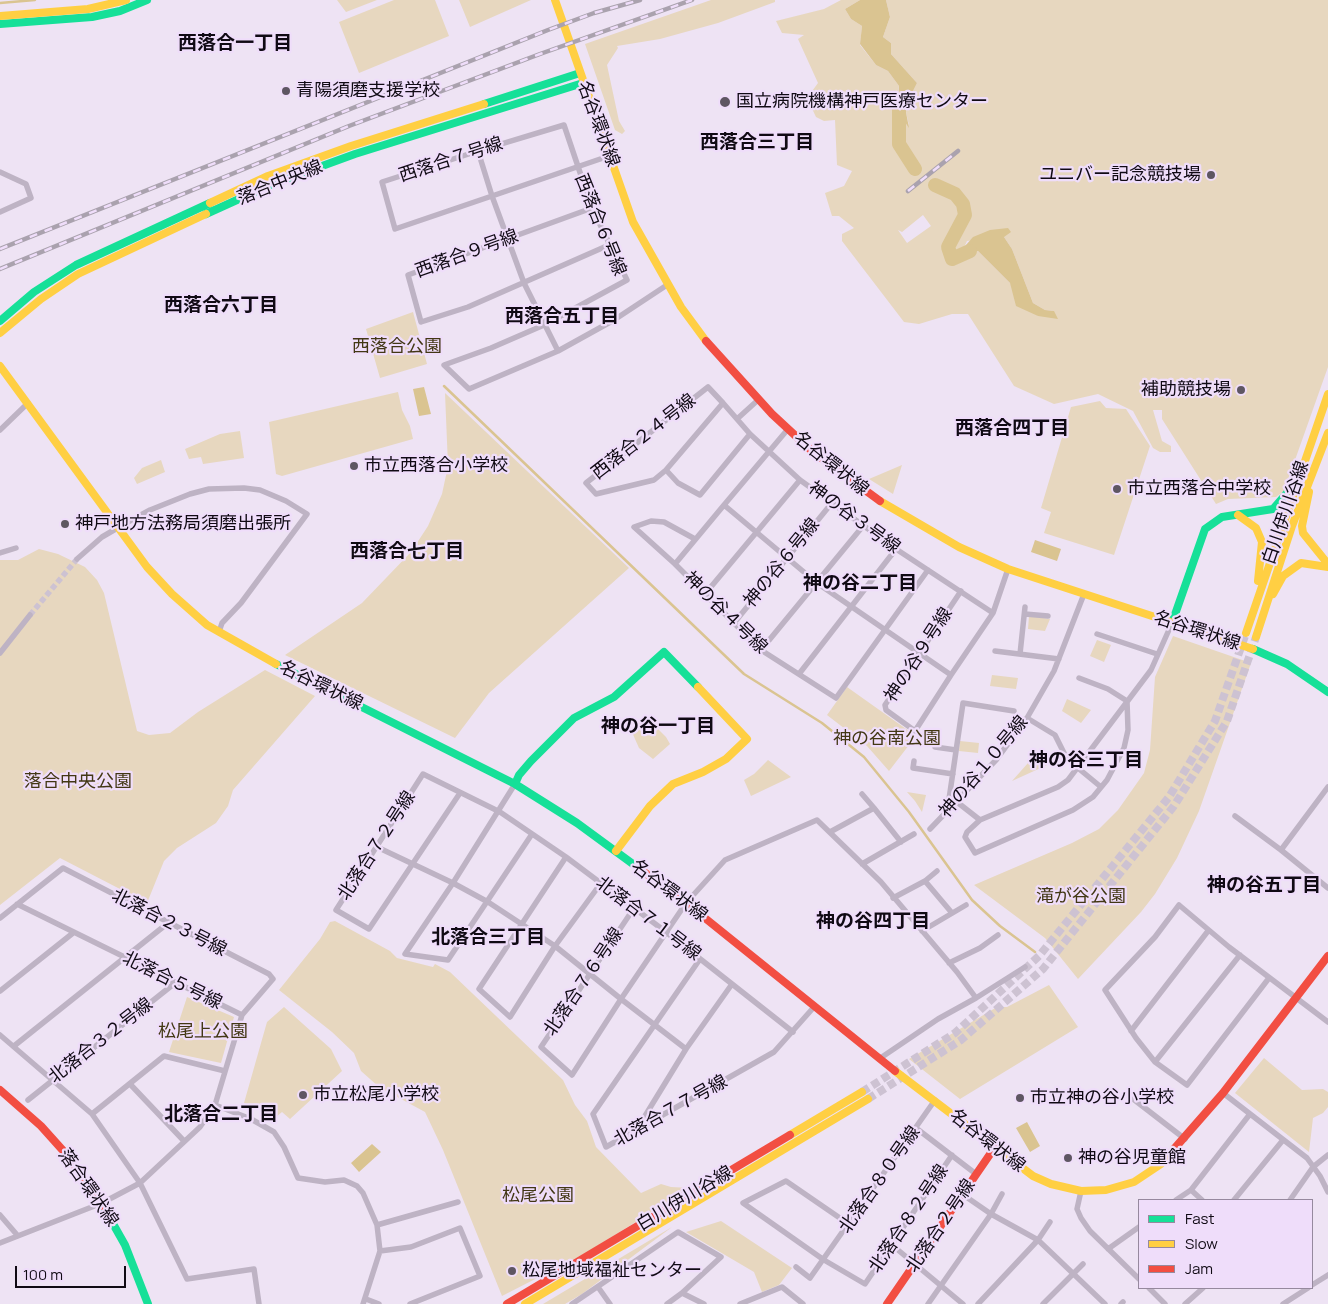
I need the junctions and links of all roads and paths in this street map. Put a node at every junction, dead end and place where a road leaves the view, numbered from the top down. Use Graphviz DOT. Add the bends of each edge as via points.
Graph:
graph roads {
  1 [pos="126,0"];
  2 [pos="147,0"];
  3 [pos="555,0"];
  4 [pos="0,16"];
  5 [pos="0,24"];
  6 [pos="580,73"];
  7 [pos="583,82"];
  8 [pos="478,151"];
  9 [pos="609,156"];
  10 [pos="578,168"];
  11 [pos="0,172"];
  12 [pos="492,196"];
  13 [pos="592,208"];
  14 [pos="0,212"];
  15 [pos="506,239"];
  16 [pos="609,245"];
  17 [pos="524,284"];
  18 [pos="667,284"];
  19 [pos="0,321"];
  20 [pos="544,325"];
  21 [pos="0,333"];
  22 [pos="558,351"];
  23 [pos="0,366"];
  24 [pos="1328,394"];
  25 [pos="758,400"];
  26 [pos="28,403"];
  27 [pos="723,403"];
  28 [pos="737,419"];
  29 [pos="788,429"];
  30 [pos="0,430"];
  31 [pos="1328,433"];
  32 [pos="750,434"];
  33 [pos="768,451"];
  34 [pos="1316,464"];
  35 [pos="1302,469"];
  36 [pos="666,470"];
  37 [pos="800,480"];
  38 [pos="831,504"];
  39 [pos="724,505"];
  40 [pos="1238,515"];
  41 [pos="863,526"];
  42 [pos="118,528"];
  43 [pos="755,531"];
  44 [pos="695,539"];
  45 [pos="16,548"];
  46 [pos="896,549"];
  47 [pos="0,553"];
  48 [pos="786,557"];
  49 [pos="77,559"];
  50 [pos="675,564"];
  51 [pos="1328,566"];
  52 [pos="1008,569"];
  53 [pos="928,570"];
  54 [pos="818,583"];
  55 [pos="961,591"];
  56 [pos="705,594"];
  57 [pos="1084,594"];
  58 [pos="1266,606"];
  59 [pos="851,607"];
  60 [pos="1025,607"];
  61 [pos="993,613"];
  62 [pos="1024,614"];
  63 [pos="30,615"];
  64 [pos="1048,616"];
  65 [pos="1250,618"];
  66 [pos="734,623"];
  67 [pos="1172,623"];
  68 [pos="885,630"];
  69 [pos="219,632"];
  70 [pos="1246,633"];
  71 [pos="1097,634"];
  72 [pos="1256,637"];
  73 [pos="761,650"];
  74 [pos="994,651"];
  75 [pos="0,653"];
  76 [pos="919,654"];
  77 [pos="1020,654"];
  78 [pos="1157,654"];
  79 [pos="1059,659"];
  80 [pos="799,674"];
  81 [pos="951,676"];
  82 [pos="1079,678"];
  83 [pos="1328,692"];
  84 [pos="1127,701"];
  85 [pos="1014,711"];
  86 [pos="1027,718"];
  87 [pos="935,747"];
  88 [pos="956,750"];
  89 [pos="914,761"];
  90 [pos="1078,768"];
  91 [pos="953,774"];
  92 [pos="516,784"];
  93 [pos="1101,787"];
  94 [pos="1328,787"];
  95 [pos="460,793"];
  96 [pos="862,794"];
  97 [pos="957,802"];
  98 [pos="874,808"];
  99 [pos="500,812"];
  100 [pos="947,813"];
  101 [pos="1235,816"];
  102 [pos="980,820"];
  103 [pos="930,829"];
  104 [pos="830,832"];
  105 [pos="532,834"];
  106 [pos="914,834"];
  107 [pos="901,842"];
  108 [pos="377,847"];
  109 [pos="1281,850"];
  110 [pos="616,851"];
  111 [pos="566,857"];
  112 [pos="862,864"];
  113 [pos="414,865"];
  114 [pos="937,871"];
  115 [pos="924,881"];
  116 [pos="453,882"];
  117 [pos="601,883"];
  118 [pos="1328,888"];
  119 [pos="893,898"];
  120 [pos="488,902"];
  121 [pos="686,903"];
  122 [pos="17,904"];
  123 [pos="966,905"];
  124 [pos="634,908"];
  125 [pos="952,913"];
  126 [pos="0,918"];
  127 [pos="168,923"];
  128 [pos="522,924"];
  129 [pos="922,931"];
  130 [pos="1208,931"];
  131 [pos="666,932"];
  132 [pos="73,933"];
  133 [pos="998,935"];
  134 [pos="555,946"];
  135 [pos="1240,955"];
  136 [pos="1328,956"];
  137 [pos="126,958"];
  138 [pos="700,959"];
  139 [pos="949,963"];
  140 [pos="1025,967"];
  141 [pos="591,975"];
  142 [pos="1269,978"];
  143 [pos="175,983"];
  144 [pos="732,984"];
  145 [pos="0,991"];
  146 [pos="1296,997"];
  147 [pos="976,998"];
  148 [pos="621,999"];
  149 [pos="814,1007"];
  150 [pos="242,1015"];
  151 [pos="1328,1022"];
  152 [pos="655,1024"];
  153 [pos="1131,1031"];
  154 [pos="793,1032"];
  155 [pos="0,1035"];
  156 [pos="14,1046"];
  157 [pos="686,1049"];
  158 [pos="878,1058"];
  159 [pos="1155,1062"];
  160 [pos="225,1071"];
  161 [pos="53,1079"];
  162 [pos="130,1084"];
  163 [pos="0,1090"];
  164 [pos="862,1092"];
  165 [pos="1223,1093"];
  166 [pos="1128,1095"];
  167 [pos="868,1099"];
  168 [pos="28,1100"];
  169 [pos="935,1100"];
  170 [pos="215,1105"];
  171 [pos="92,1114"];
  172 [pos="1250,1114"];
  173 [pos="916,1128"];
  174 [pos="636,1131"];
  175 [pos="1185,1139"];
  176 [pos="1283,1140"];
  177 [pos="184,1141"];
  178 [pos="996,1147"];
  179 [pos="952,1155"];
  180 [pos="1328,1155"];
  181 [pos="1313,1167"];
  182 [pos="976,1174"];
  183 [pos="140,1183"];
  184 [pos="1191,1190"];
  185 [pos="1080,1191"];
  186 [pos="1328,1192"];
  187 [pos="962,1194"];
  188 [pos="1002,1194"];
  189 [pos="1178,1199"];
  190 [pos="1201,1199"];
  191 [pos="1235,1199"];
  192 [pos="1291,1199"];
  193 [pos="458,1202"];
  194 [pos="102,1203"];
  195 [pos="991,1214"];
  196 [pos="0,1215"];
  197 [pos="1050,1222"];
  198 [pos="377,1225"];
  199 [pos="850,1225"];
  200 [pos="1138,1228"];
  201 [pos="18,1236"];
  202 [pos="1038,1240"];
  203 [pos="0,1243"];
  204 [pos="892,1245"];
  205 [pos="1108,1249"];
  206 [pos="380,1251"];
  207 [pos="824,1260"];
  208 [pos="916,1264"];
  209 [pos="1083,1264"];
  210 [pos="796,1267"];
  211 [pos="1074,1274"];
  212 [pos="1328,1275"];
  213 [pos="1138,1278"];
  214 [pos="940,1285"];
  215 [pos="1313,1285"];
  216 [pos="598,1287"];
  217 [pos="1150,1289"];
  218 [pos="1202,1289"];
  219 [pos="1306,1289"];
  220 [pos="682,1293"];
  221 [pos="365,1301"];
  222 [pos="148,1304"];
  223 [pos="260,1304"];
  224 [pos="379,1304"];
  225 [pos="410,1304"];
  226 [pos="507,1304"];
  227 [pos="525,1304"];
  228 [pos="572,1304"];
  229 [pos="610,1304"];
  230 [pos="667,1304"];
  231 [pos="704,1304"];
  232 [pos="740,1304"];
  233 [pos="803,1304"];
  234 [pos="886,1304"];
  235 [pos="928,1304"];
  236 [pos="963,1304"];
  237 [pos="978,1304"];
  238 [pos="1043,1304"];
  239 [pos="1104,1304"];
  240 [pos="1165,1304"];
  241 [pos="1185,1304"];
  242 [pos="1283,1304"];
  1 -- 4 [label="street" via="88,10"];
  2 -- 5 [label="street" via="120,11 92,17"];
  3 -- 6 [label="street, 名谷環状線"];
  6 -- 7 [label="street, 名谷環状線"];
  6 -- 19 [label="street, 落合中央線" via="268,176 76,265 34,292"];
  7 -- 9 [label="street, 名谷環状線"];
  7 -- 21 [label="street, 落合中央線" via="355,154 270,186 78,274"];
  8 -- 10 [label="street, 西落合７号線" via="564,125"];
  8 -- 12 [label="street"];
  8 -- 12 [label="street, 西落合７号線" via="382,182 396,229"];
  9 -- 10 [label="street"];
  9 -- 18 [label="street, 名谷環状線" via="633,222"];
  10 -- 12 [label="street"];
  10 -- 13 [label="street, 西落合６号線"];
  11 -- 14 [label="street" via="26,184 31,198"];
  12 -- 15 [label="street"];
  13 -- 15 [label="street, 西落合９号線"];
  13 -- 16 [label="street, 西落合６号線"];
  15 -- 17 [label="street"];
  15 -- 17 [label="street, 西落合９号線" via="408,274 421,322"];
  16 -- 17 [label="street, 西落合９号線"];
  16 -- 20 [label="street, 西落合６号線" via="626,280"];
  17 -- 20 [label="street"];
  18 -- 22 [label="street" via="614,320"];
  18 -- 25 [label="street, 名谷環状線" via="702,336"];
  20 -- 22 [label="street"];
  20 -- 22 [label="street, 西落合６号線" via="444,365 469,389"];
  23 -- 26 [label="street, 名谷環状線"];
  24 -- 35 [label="street, 白川伊川谷線"];
  25 -- 28 [label="street"];
  25 -- 29 [label="street, 名谷環状線"];
  26 -- 30 [label="street"];
  26 -- 42 [label="street, 名谷環状線"];
  27 -- 28 [label="street, 西落合２４号線"];
  27 -- 36 [label="street, 西落合２４号線"];
  27 -- 36 [label="street, 西落合２４号線" via="708,387 586,483 596,494 654,480"];
  28 -- 32 [label="street, 西落合２４号線"];
  29 -- 33 [label="street, 神の谷４号線"];
  29 -- 52 [label="street, 名谷環状線" via="869,495 938,537"];
  31 -- 34 [label="street, 白川伊川谷線"];
  32 -- 33 [label="street, 西落合２４号線"];
  32 -- 36 [label="street" via="700,495 678,483"];
  33 -- 37 [label="street, 神の谷３号線"];
  33 -- 39 [label="street, 神の谷４号線"];
  34 -- 51 [label="street" via="1302,526 1306,540"];
  34 -- 58 [label="street, 白川伊川谷線"];
  35 -- 40 [label="street" via="1286,496 1273,509"];
  35 -- 65 [label="street, 白川伊川谷線"];
  37 -- 38 [label="street, 神の谷３号線"];
  37 -- 43 [label="street"];
  38 -- 41 [label="street, 神の谷３号線"];
  38 -- 48 [label="street, 神の谷６号線"];
  39 -- 43 [label="street"];
  39 -- 44 [label="street, 神の谷４号線"];
  40 -- 65 [label="street" via="1256,528 1262,542 1261,566"];
  40 -- 67 [label="street" via="1222,517 1205,529"];
  41 -- 46 [label="street, 神の谷３号線"];
  41 -- 54 [label="street"];
  42 -- 49 [label="street"];
  42 -- 69 [label="street, 名谷環状線" via="164,586"];
  42 -- 69 [label="street" via="150,510 184,497 228,487 260,490 307,514 241,603 222,622"];
  43 -- 48 [label="street"];
  43 -- 56 [label="street"];
  44 -- 50 [label="street, 神の谷４号線"];
  44 -- 50 [label="street" via="664,522 651,521 634,527"];
  45 -- 47 [label="street"];
  46 -- 53 [label="street, 神の谷３号線"];
  46 -- 59 [label="street"];
  48 -- 54 [label="street"];
  48 -- 66 [label="street, 神の谷６号線"];
  50 -- 56 [label="street, 神の谷４号線"];
  51 -- 58 [label="street" via="1310,563 1294,566 1283,576"];
  52 -- 57 [label="street, 名谷環状線"];
  52 -- 61 [label="street"];
  53 -- 55 [label="street, 神の谷３号線"];
  53 -- 68 [label="street, 神の谷４号線"];
  54 -- 59 [label="street"];
  54 -- 73 [label="street"];
  55 -- 61 [label="street, 神の谷３号線"];
  55 -- 76 [label="street, 神の谷９号線"];
  56 -- 66 [label="street, 神の谷４号線"];
  57 -- 67 [label="street, 名谷環状線"];
  57 -- 79 [label="street, 神の谷１０号線"];
  58 -- 72 [label="street, 白川伊川谷線"];
  59 -- 68 [label="street"];
  59 -- 80 [label="street"];
  60 -- 62 [label="street"];
  61 -- 81 [label="street"];
  62 -- 64 [label="street"];
  62 -- 77 [label="street"];
  63 -- 75 [label="street"];
  65 -- 70 [label="street, 白川伊川谷線"];
  66 -- 73 [label="street, 神の谷４号線"];
  67 -- 78 [label="street"];
  67 -- 83 [label="street, 名谷環状線" via="1257,650 1287,664"];
  68 -- 76 [label="street"];
  68 -- 80 [label="street, 神の谷４号線" via="836,698"];
  69 -- 92 [label="street, 名谷環状線"];
  71 -- 78 [label="street"];
  73 -- 80 [label="street, 神の谷４号線"];
  74 -- 77 [label="street"];
  76 -- 81 [label="street"];
  76 -- 81 [label="street, 神の谷９号線" via="885,705 886,710 915,730"];
  77 -- 79 [label="street"];
  78 -- 84 [label="street" via="1151,670"];
  79 -- 86 [label="street, 神の谷１０号線"];
  82 -- 84 [label="street" via="1108,689"];
  84 -- 90 [label="street"];
  84 -- 93 [label="street" via="1128,730 1124,748"];
  85 -- 88 [label="street" via="963,704"];
  86 -- 90 [label="street" via="1055,735 1067,759"];
  86 -- 97 [label="street, 神の谷１０号線" via="996,760"];
  87 -- 88 [label="street"];
  88 -- 91 [label="street"];
  89 -- 91 [label="street" via="913,768"];
  90 -- 93 [label="street"];
  90 -- 102 [label="street" via="1058,787"];
  91 -- 100 [label="street"];
  92 -- 99 [label="street"];
  92 -- 110 [label="street, 名谷環状線"];
  92 -- 110 [label="street" via="531,760 574,718 614,696 664,652 747,739 726,758 703,772 673,784 650,806"];
  93 -- 102 [label="street" via="1093,797 1073,810 975,853 965,838"];
  94 -- 109 [label="street"];
  95 -- 99 [label="street, 北落合７２号線"];
  95 -- 108 [label="street, 北落合７２号線" via="423,774"];
  95 -- 113 [label="street, 北落合７２号線"];
  96 -- 98 [label="street"];
  97 -- 100 [label="street, 神の谷１０号線"];
  97 -- 102 [label="street"];
  98 -- 104 [label="street"];
  98 -- 107 [label="street"];
  99 -- 105 [label="street, 北落合７１号線"];
  99 -- 116 [label="street"];
  100 -- 103 [label="street, 神の谷１０号線"];
  101 -- 109 [label="street"];
  104 -- 112 [label="street"];
  104 -- 121 [label="street" via="817,820 737,854 725,860"];
  105 -- 111 [label="street, 北落合７１号線"];
  105 -- 120 [label="street"];
  106 -- 107 [label="street"];
  107 -- 112 [label="street"];
  108 -- 113 [label="street"];
  108 -- 113 [label="street, 北落合７２号線" via="336,910 369,929"];
  109 -- 118 [label="street"];
  110 -- 121 [label="street, 名谷環状線"];
  111 -- 117 [label="street, 北落合７１号線"];
  111 -- 128 [label="street"];
  112 -- 119 [label="street"];
  113 -- 116 [label="street"];
  114 -- 115 [label="street"];
  115 -- 119 [label="street"];
  115 -- 125 [label="street"];
  116 -- 120 [label="street"];
  116 -- 120 [label="street" via="405,954 448,960"];
  117 -- 124 [label="street, 北落合７１号線"];
  117 -- 134 [label="street"];
  119 -- 129 [label="street"];
  120 -- 128 [label="street"];
  121 -- 131 [label="street"];
  121 -- 149 [label="street, 名谷環状線"];
  122 -- 126 [label="street"];
  122 -- 127 [label="street, 北落合２３号線" via="63,868"];
  122 -- 132 [label="street, 北落合５号線"];
  123 -- 125 [label="street"];
  124 -- 131 [label="street, 北落合７１号線"];
  124 -- 141 [label="street, 北落合７６号線"];
  125 -- 129 [label="street"];
  127 -- 137 [label="street"];
  127 -- 150 [label="street, 北落合２３号線" via="269,974 272,979"];
  128 -- 134 [label="street"];
  128 -- 134 [label="street" via="479,989 510,1017"];
  129 -- 139 [label="street"];
  130 -- 135 [label="street"];
  130 -- 153 [label="street"];
  130 -- 153 [label="street" via="1179,905 1155,937 1105,990"];
  131 -- 138 [label="street, 北落合７１号線"];
  131 -- 148 [label="street"];
  132 -- 137 [label="street, 北落合５号線"];
  132 -- 145 [label="street"];
  133 -- 139 [label="street"];
  134 -- 141 [label="street"];
  135 -- 142 [label="street"];
  135 -- 159 [label="street"];
  136 -- 146 [label="street, 名谷環状線"];
  137 -- 143 [label="street, 北落合５号線"];
  137 -- 156 [label="street"];
  138 -- 144 [label="street, 北落合７１号線"];
  138 -- 152 [label="street, 北落合７７号線"];
  139 -- 147 [label="street"];
  140 -- 147 [label="street"];
  141 -- 148 [label="street"];
  141 -- 148 [label="street, 北落合７６号線" via="541,1047 572,1075"];
  142 -- 146 [label="street"];
  142 -- 159 [label="street" via="1187,1085"];
  143 -- 150 [label="street, 北落合５号線"];
  143 -- 161 [label="street, 北落合３２号線"];
  144 -- 154 [label="street, 北落合７１号線"];
  144 -- 157 [label="street"];
  146 -- 151 [label="street"];
  146 -- 165 [label="street, 名谷環状線"];
  147 -- 158 [label="street"];
  148 -- 152 [label="street"];
  149 -- 154 [label="street, 北落合７７号線"];
  149 -- 158 [label="street, 名谷環状線"];
  150 -- 160 [label="street, 北落合５号線"];
  152 -- 157 [label="street"];
  152 -- 174 [label="street, 北落合７７号線" via="593,1114 606,1147"];
  153 -- 159 [label="street"];
  154 -- 174 [label="street, 北落合７７号線" via="774,1052"];
  155 -- 156 [label="street"];
  156 -- 161 [label="street"];
  157 -- 174 [label="street"];
  158 -- 169 [label="street, 名谷環状線"];
  160 -- 162 [label="street" via="164,1056"];
  160 -- 170 [label="street, 北落合５号線"];
  161 -- 168 [label="street, 北落合３２号線"];
  161 -- 171 [label="street"];
  162 -- 171 [label="street"];
  162 -- 177 [label="street"];
  163 -- 194 [label="street, 落合環状線" via="67,1154"];
  164 -- 226 [label="street, 白川伊川谷線"];
  165 -- 172 [label="street"];
  165 -- 175 [label="street, 名谷環状線"];
  166 -- 175 [label="street"];
  167 -- 227 [label="street, 白川伊川谷線"];
  169 -- 173 [label="street, 北落合８０号線"];
  169 -- 178 [label="street, 名谷環状線"];
  170 -- 177 [label="street, 北落合５号線" via="200,1127"];
  170 -- 198 [label="street" via="274,1132 298,1178 325,1182 344,1180 357,1186"];
  171 -- 183 [label="street"];
  172 -- 176 [label="street"];
  172 -- 184 [label="street"];
  173 -- 179 [label="street"];
  173 -- 199 [label="street, 北落合８０号線"];
  175 -- 185 [label="street, 名谷環状線" via="1161,1164 1134,1182 1106,1190"];
  176 -- 181 [label="street" via="1307,1158"];
  176 -- 191 [label="street"];
  177 -- 183 [label="street, 北落合５号線"];
  178 -- 182 [label="street, 北落合２号線"];
  178 -- 185 [label="street, 名谷環状線" via="1033,1176"];
  179 -- 182 [label="street"];
  179 -- 204 [label="street, 北落合８２号線"];
  180 -- 181 [label="street"];
  181 -- 186 [label="street"];
  181 -- 192 [label="street"];
  182 -- 187 [label="street, 北落合２号線"];
  183 -- 194 [label="street, 北落合５号線"];
  183 -- 223 [label="street" via="187,1279 254,1269"];
  184 -- 189 [label="street"];
  184 -- 190 [label="street"];
  185 -- 205 [label="street" via="1077,1208 1081,1218"];
  187 -- 195 [label="street"];
  187 -- 208 [label="street, 北落合２号線"];
  188 -- 195 [label="street"];
  193 -- 198 [label="street"];
  194 -- 201 [label="street, 北落合５号線"];
  194 -- 222 [label="street, 落合環状線" via="125,1245"];
  195 -- 202 [label="street"];
  195 -- 214 [label="street"];
  196 -- 201 [label="street"];
  197 -- 202 [label="street"];
  198 -- 206 [label="street"];
  199 -- 207 [label="street, 北落合８０号線"];
  199 -- 207 [label="street" via="786,1181 743,1203"];
  200 -- 205 [label="street"];
  201 -- 203 [label="street, 北落合５号線"];
  202 -- 211 [label="street"];
  202 -- 237 [label="street"];
  204 -- 207 [label="street, 北落合８２号線" via="865,1284"];
  204 -- 208 [label="street"];
  205 -- 213 [label="street"];
  206 -- 221 [label="street"];
  206 -- 225 [label="street" via="411,1247 460,1228 480,1276"];
  207 -- 210 [label="street" via="810,1278"];
  208 -- 214 [label="street"];
  208 -- 234 [label="street, 北落合２号線"];
  209 -- 211 [label="street"];
  211 -- 238 [label="street"];
  211 -- 239 [label="street"];
  212 -- 215 [label="street"];
  214 -- 235 [label="street"];
  214 -- 236 [label="street"];
  216 -- 220 [label="street" via="678,1232 721,1256"];
  216 -- 228 [label="street"];
  216 -- 229 [label="street"];
  217 -- 240 [label="street"];
  218 -- 241 [label="street"];
  219 -- 242 [label="street"];
  220 -- 230 [label="street"];
  220 -- 231 [label="street"];
  221 -- 224 [label="street"];
  232 -- 233 [label="street" via="782,1286"];
}
